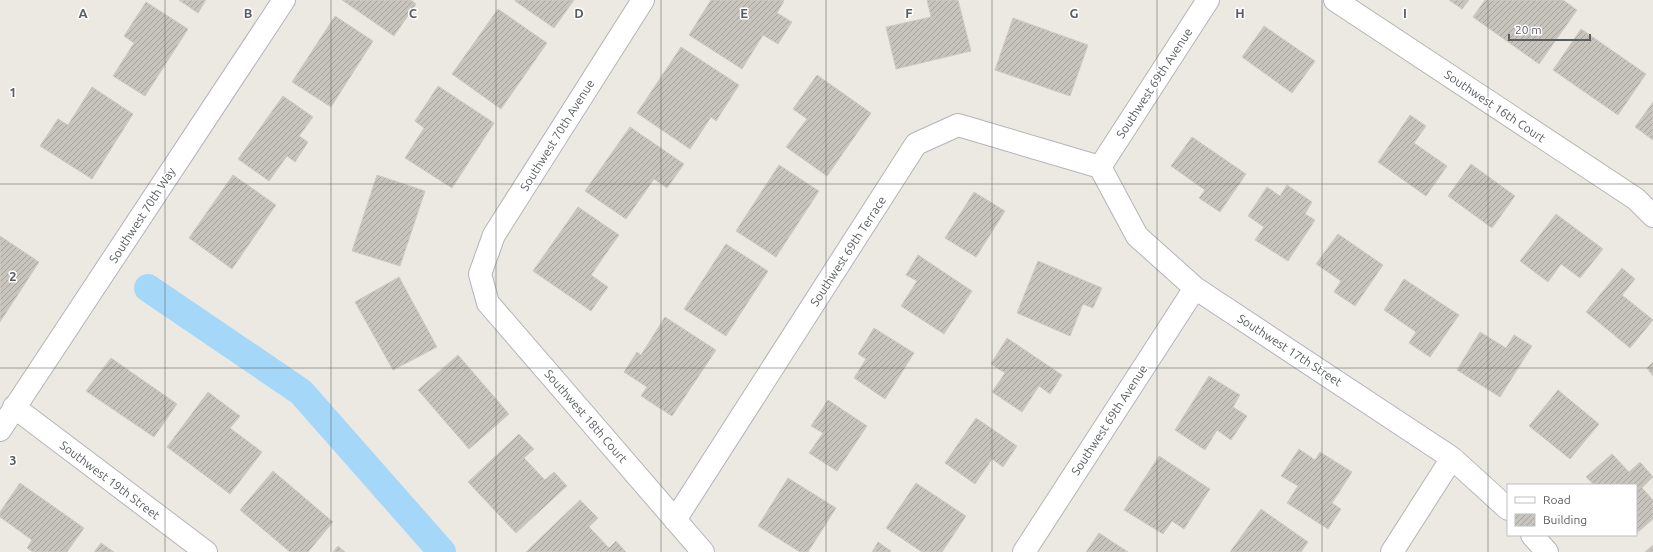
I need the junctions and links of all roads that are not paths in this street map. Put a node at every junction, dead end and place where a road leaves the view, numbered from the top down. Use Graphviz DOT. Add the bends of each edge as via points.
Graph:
graph roads {
  1 [pos="284,0"];
  2 [pos="643,0"];
  3 [pos="1208,0"];
  4 [pos="1335,0"];
  5 [pos="1100,167"];
  6 [pos="1653,216"];
  7 [pos="480,274"];
  8 [pos="1195,288"];
  9 [pos="14,407"];
  10 [pos="0,430"];
  11 [pos="1452,458"];
  12 [pos="1507,508"];
  13 [pos="675,520"];
  14 [pos="1533,536"];
  15 [pos="206,552"];
  16 [pos="703,552"];
  17 [pos="1024,552"];
  18 [pos="1392,552"];
  19 [pos="1547,552"];
  1 -- 9 [label="street, Southwest 70th Way"];
  2 -- 7 [label="street, Southwest 70th Avenue" via="494,235"];
  3 -- 5 [label="street, Southwest 69th Avenue"];
  4 -- 6 [label="street, Southwest 16th Court" via="1636,199"];
  5 -- 8 [label="street, Southwest 17th Street" via="1137,236"];
  5 -- 13 [label="street, Southwest 69th Terrace" via="958,126 916,144"];
  7 -- 13 [label="street, Southwest 18th Court" via="488,303"];
  8 -- 11 [label="street, Southwest 17th Street"];
  8 -- 17 [label="street, Southwest 69th Avenue"];
  9 -- 10 [label="street, Southwest 70th Way"];
  9 -- 15 [label="street, Southwest 19th Street"];
  11 -- 12 [label="street, Southwest 17th Street"];
  11 -- 18 [label="street"];
  13 -- 16 [label="street, Southwest 18th Court"];
  14 -- 19 [label="street"];
}
